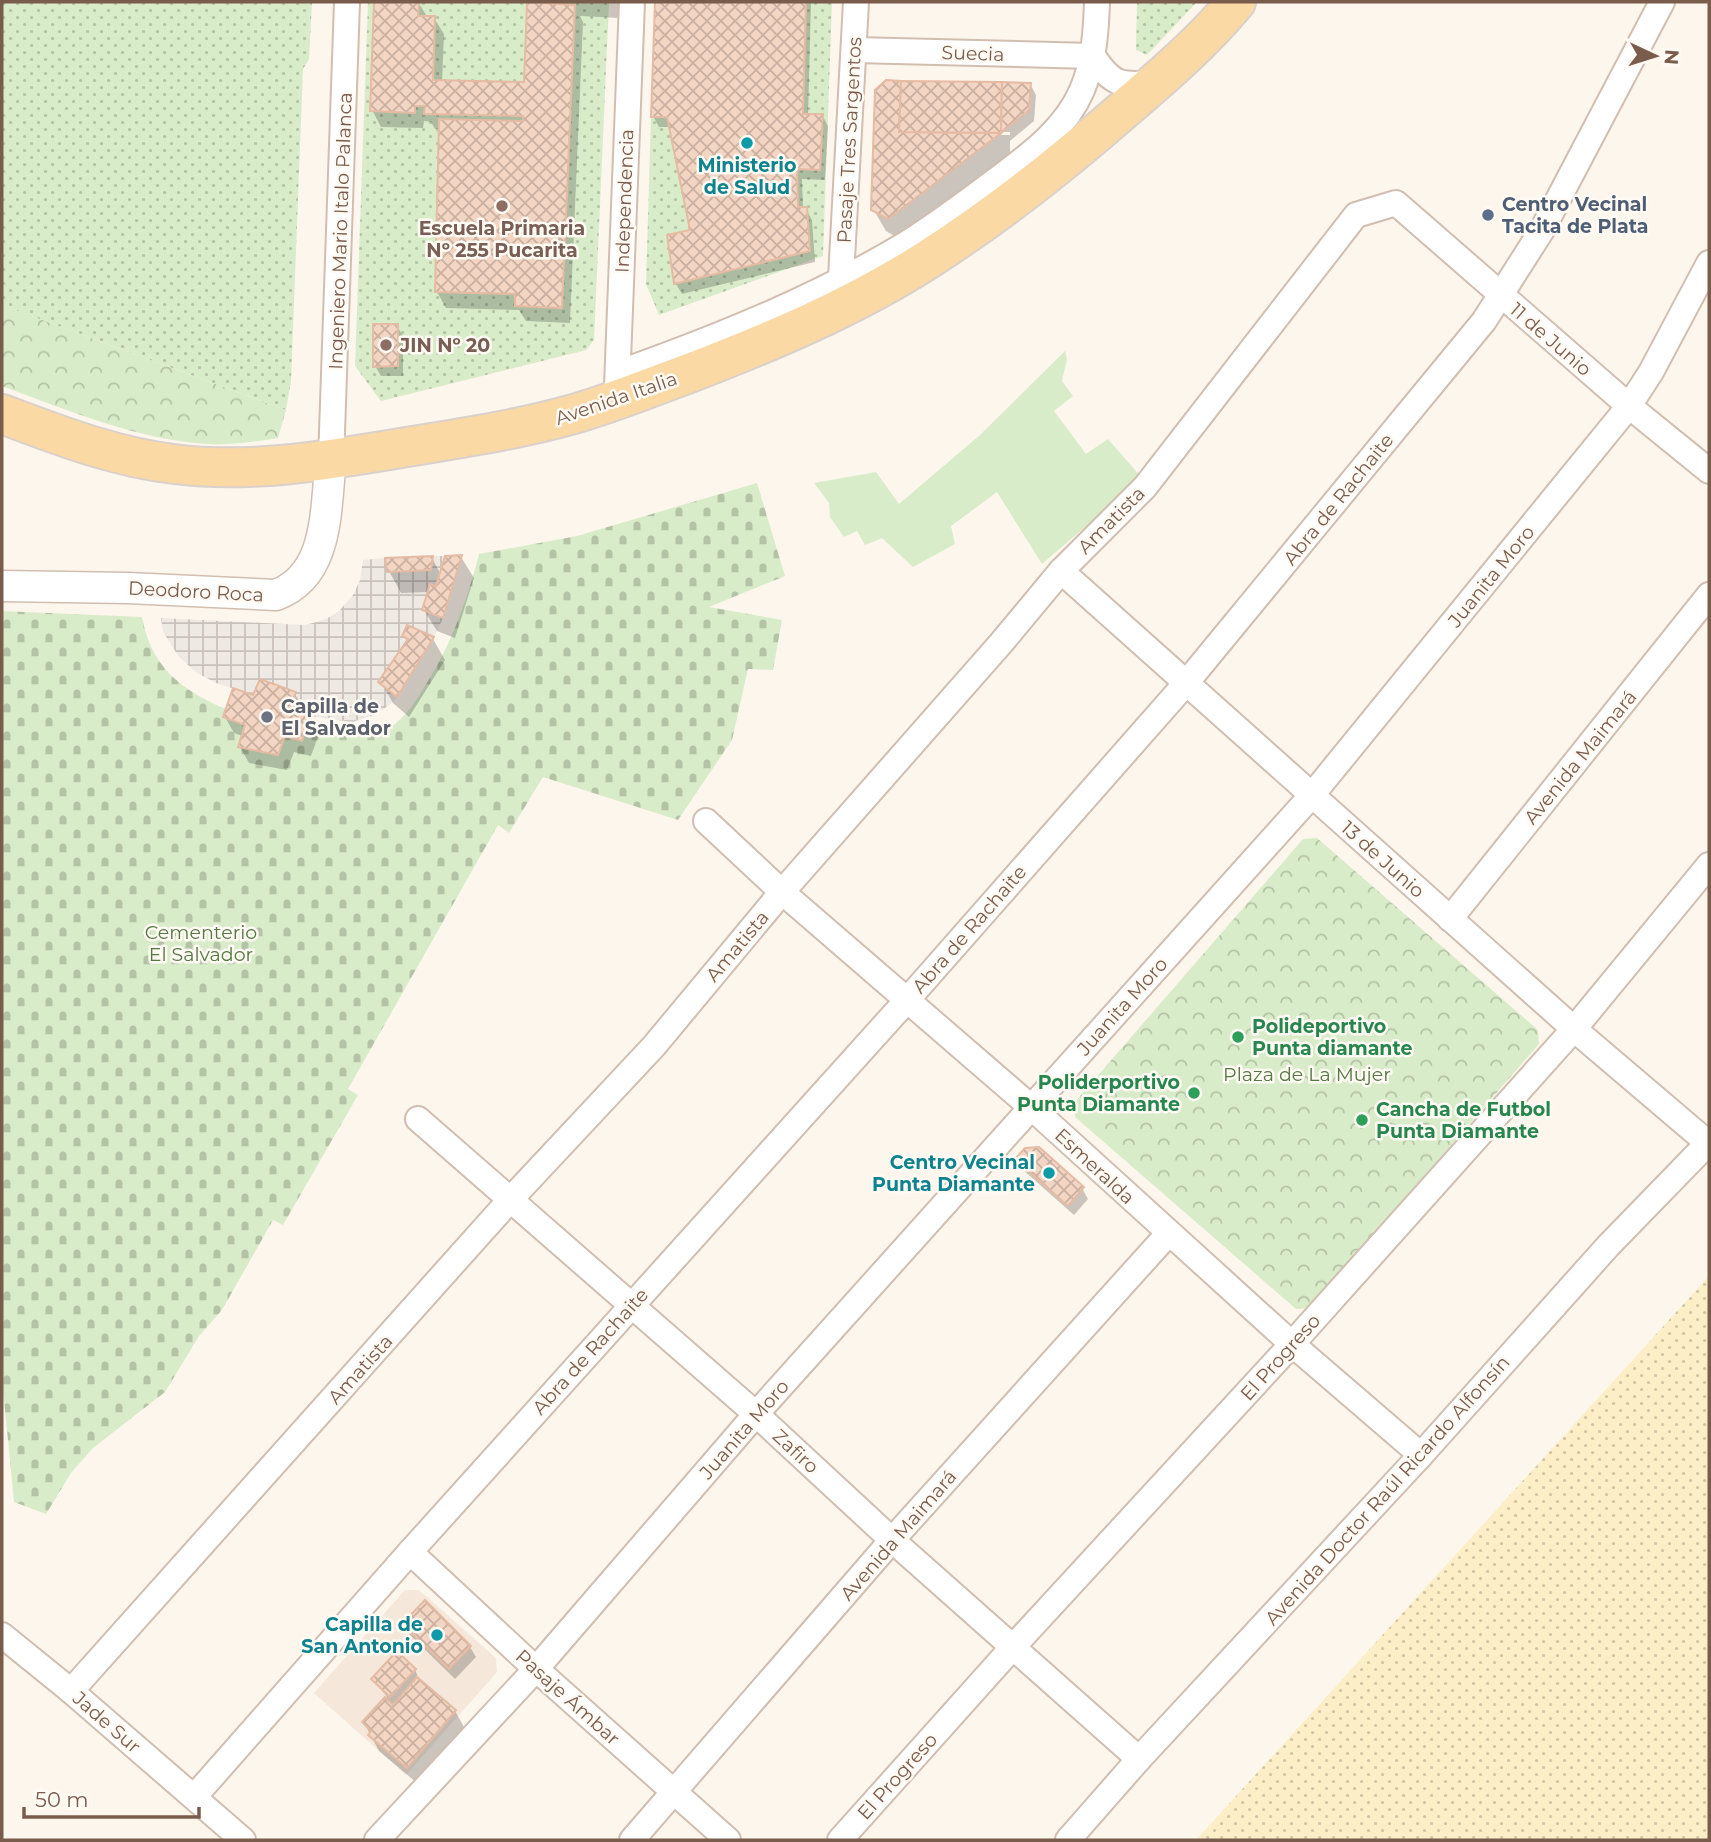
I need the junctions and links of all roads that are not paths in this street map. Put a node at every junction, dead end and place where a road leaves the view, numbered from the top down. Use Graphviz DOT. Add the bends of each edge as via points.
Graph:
graph roads {
  1 [pos="347,2"];
  2 [pos="632,2"];
  3 [pos="856,2"];
  4 [pos="1097,2"];
  5 [pos="1236,2"];
  6 [pos="1662,2"];
  7 [pos="854,50"];
  8 [pos="1093,56"];
  9 [pos="1154,83"];
  10 [pos="1396,203"];
  11 [pos="1709,263"];
  12 [pos="841,278"];
  13 [pos="1500,295"];
  14 [pos="617,387"];
  15 [pos="1629,406"];
  16 [pos="2,414"];
  17 [pos="331,460"];
  18 [pos="1709,471"];
  19 [pos="1061,571"];
  20 [pos="2,586"];
  21 [pos="1709,594"];
  22 [pos="1187,682"];
  23 [pos="1312,795"];
  24 [pos="706,821"];
  25 [pos="1709,865"];
  26 [pos="782,892"];
  27 [pos="1450,919"];
  28 [pos="908,999"];
  29 [pos="1574,1029"];
  30 [pos="1031,1107"];
  31 [pos="418,1119"];
  32 [pos="1709,1142"];
  33 [pos="509,1200"];
  34 [pos="1168,1234"];
  35 [pos="632,1305"];
  36 [pos="1292,1345"];
  37 [pos="756,1414"];
  38 [pos="1421,1455"];
  39 [pos="892,1540"];
  40 [pos="411,1552"];
  41 [pos="2,1635"];
  42 [pos="1012,1648"];
  43 [pos="536,1669"];
  44 [pos="71,1691"];
  45 [pos="1139,1759"];
  46 [pos="675,1793"];
  47 [pos="194,1797"];
  48 [pos="243,1840"];
  49 [pos="377,1840"];
  50 [pos="632,1840"];
  51 [pos="728,1840"];
  52 [pos="840,1840"];
  53 [pos="1068,1840"];
  1 -- 17 [label="street, Ingeniero Mario Italo Palanca"];
  2 -- 14 [label="street, Independencia"];
  3 -- 7 [label="street, Pasaje Tres Sargentos"];
  4 -- 8 [label="street, Avenida Italia"];
  5 -- 9 [label="main road, Avenida Italia" via="1214,29"];
  6 -- 13 [label="street, Abra de Rachaite" via="1542,230"];
  7 -- 8 [label="street, Suecia"];
  7 -- 12 [label="street, Pasaje Tres Sargentos"];
  8 -- 9 [label="street" via="1118,83"];
  8 -- 12 [label="street, Avenida Italia" via="1082,92 1058,128 1033,152 904,245"];
  9 -- 14 [label="main road, Avenida Italia" via="1027,190 928,260 808,324 738,354"];
  10 -- 13 [label="street, 11 de Junio"];
  10 -- 19 [label="street, Amatista" via="1356,215 1145,487"];
  11 -- 15 [label="street, Juanita Moro"];
  12 -- 14 [label="street, Avenida Italia"];
  13 -- 15 [label="street, 11 de Junio"];
  13 -- 22 [label="street, Abra de Rachaite" via="1484,321"];
  14 -- 17 [label="main road, Avenida Italia" via="570,415"];
  15 -- 18 [label="street, 11 de Junio"];
  15 -- 23 [label="street, Juanita Moro"];
  16 -- 17 [label="main road, Avenida Italia" via="116,453 174,464 282,466"];
  17 -- 20 [label="street, Deodoro Roca" via="317,556 304,578 288,591 276,595"];
  19 -- 22 [label="street, 13 de Junio"];
  19 -- 26 [label="street, Amatista"];
  21 -- 27 [label="street, Avenida Maimará"];
  22 -- 23 [label="street, 13 de Junio"];
  22 -- 28 [label="street, Abra de Rachaite"];
  23 -- 27 [label="street, 13 de Junio"];
  23 -- 30 [label="street, Juanita Moro"];
  24 -- 26 [label="street, Esmeralda"];
  25 -- 29 [label="street, El Progreso"];
  26 -- 28 [label="street, Esmeralda"];
  26 -- 33 [label="street, Amatista" via="654,1046"];
  27 -- 29 [label="street, 13 de Junio"];
  28 -- 30 [label="street, Esmeralda"];
  28 -- 35 [label="street, Abra de Rachaite"];
  29 -- 32 [label="street, 13 de Junio"];
  29 -- 36 [label="street, El Progreso"];
  30 -- 34 [label="street, Esmeralda"];
  30 -- 37 [label="street, Juanita Moro"];
  31 -- 33 [label="street, Zafiro"];
  32 -- 38 [label="street, Avenida Doctor Raúl Ricardo Alfonsín" via="1608,1246"];
  33 -- 35 [label="street, Zafiro"];
  33 -- 44 [label="street, Amatista"];
  34 -- 36 [label="street, Esmeralda"];
  34 -- 39 [label="street, Avenida Maimará"];
  35 -- 37 [label="street, Zafiro"];
  35 -- 40 [label="street, Abra de Rachaite"];
  36 -- 38 [label="street, Esmeralda"];
  36 -- 42 [label="street, El Progreso"];
  37 -- 39 [label="street, Zafiro"];
  37 -- 43 [label="street, Juanita Moro"];
  38 -- 45 [label="street, Avenida Doctor Raúl Ricardo Alfonsín"];
  39 -- 42 [label="street, Zafiro"];
  39 -- 46 [label="street, Avenida Maimará"];
  40 -- 43 [label="street, Pasaje Ámbar"];
  40 -- 47 [label="street, Abra de Rachaite"];
  41 -- 44 [label="street, Jade Sur"];
  42 -- 45 [label="street, Zafiro"];
  42 -- 52 [label="street, El Progreso"];
  43 -- 46 [label="street, Pasaje Ámbar"];
  43 -- 49 [label="street, Juanita Moro"];
  44 -- 47 [label="street, Jade Sur"];
  45 -- 53 [label="street, Avenida Doctor Raúl Ricardo Alfonsín"];
  46 -- 50 [label="street, Avenida Maimará"];
  46 -- 51 [label="street, Pasaje Ámbar"];
  47 -- 48 [label="street, Jade Sur"];
}
